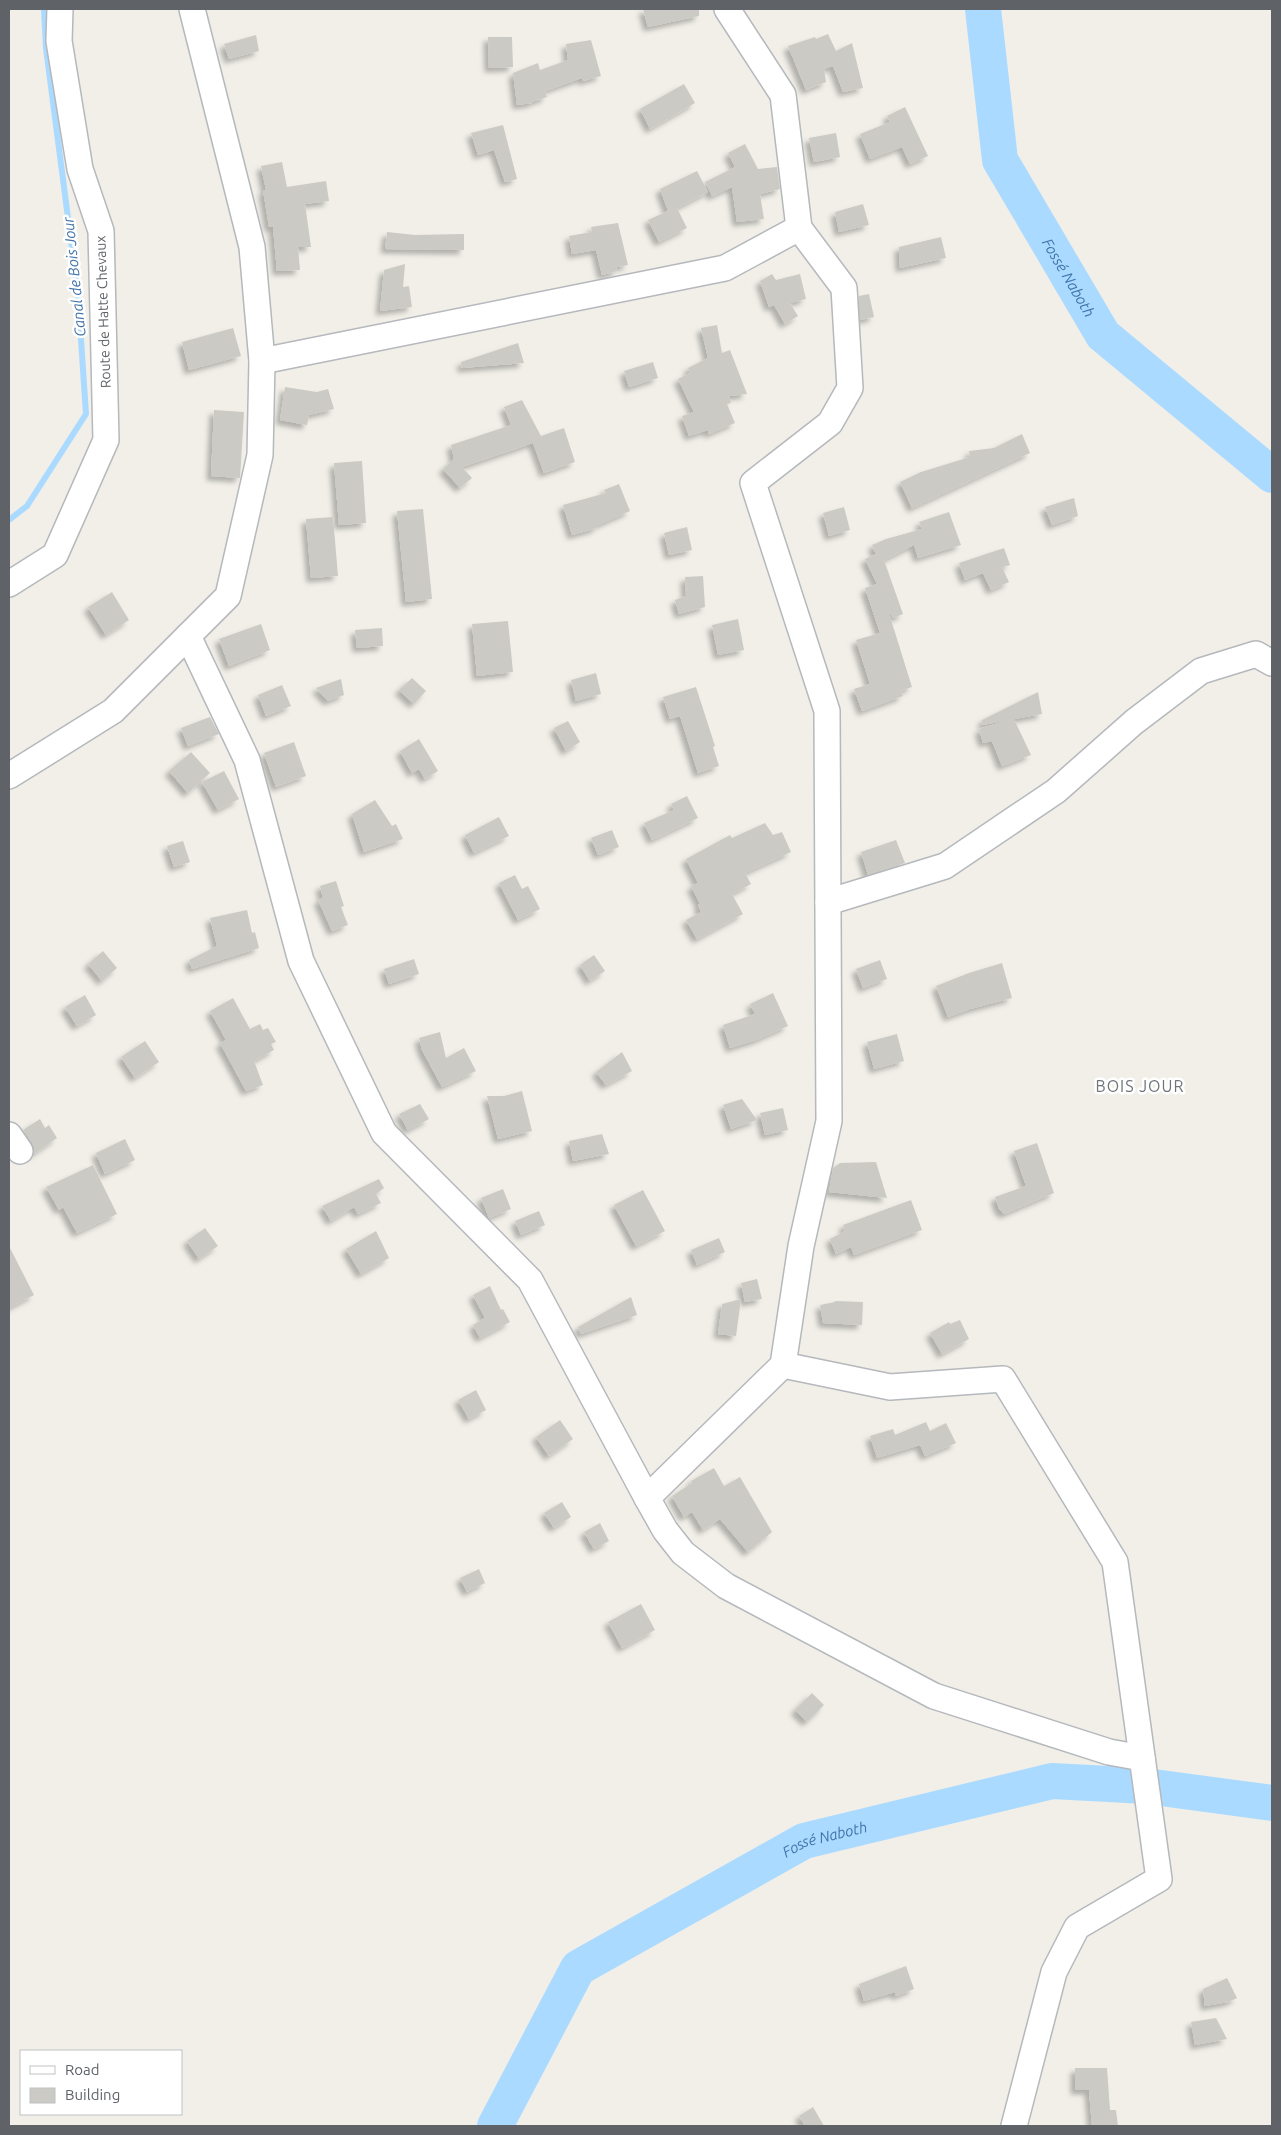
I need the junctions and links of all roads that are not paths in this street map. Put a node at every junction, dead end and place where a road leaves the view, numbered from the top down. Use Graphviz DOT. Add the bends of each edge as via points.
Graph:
graph roads {
  1 [pos="60,9"];
  2 [pos="192,9"];
  3 [pos="727,9"];
  4 [pos="799,228"];
  5 [pos="262,361"];
  6 [pos="9,584"];
  7 [pos="188,636"];
  8 [pos="1272,663"];
  9 [pos="9,776"];
  10 [pos="828,902"];
  11 [pos="782,1365"];
  12 [pos="647,1498"];
  13 [pos="1142,1758"];
  14 [pos="1014,2126"];
  1 -- 6 [label="street, Route de Hatte Chevaux" via="59,41 80,169 101,231 106,440 55,555"];
  2 -- 5 [label="street" via="252,246"];
  3 -- 4 [label="street" via="783,95"];
  4 -- 5 [label="street" via="725,268"];
  4 -- 10 [label="street" via="844,288 850,388 830,423 753,483 827,712"];
  5 -- 7 [label="street" via="260,455 228,596"];
  7 -- 9 [label="street" via="113,711"];
  7 -- 12 [label="street" via="247,760 301,961 384,1133 530,1280"];
  8 -- 10 [label="street" via="1256,654 1201,671 1134,722 1056,791 945,866"];
  10 -- 11 [label="street" via="829,1121 802,1246"];
  11 -- 12 [label="street"];
  11 -- 13 [label="street" via="890,1387 1003,1379 1115,1562"];
  12 -- 13 [label="street" via="683,1553 726,1586 934,1696 1109,1752"];
  13 -- 14 [label="street" via="1159,1880 1077,1927 1054,1972"];
}
